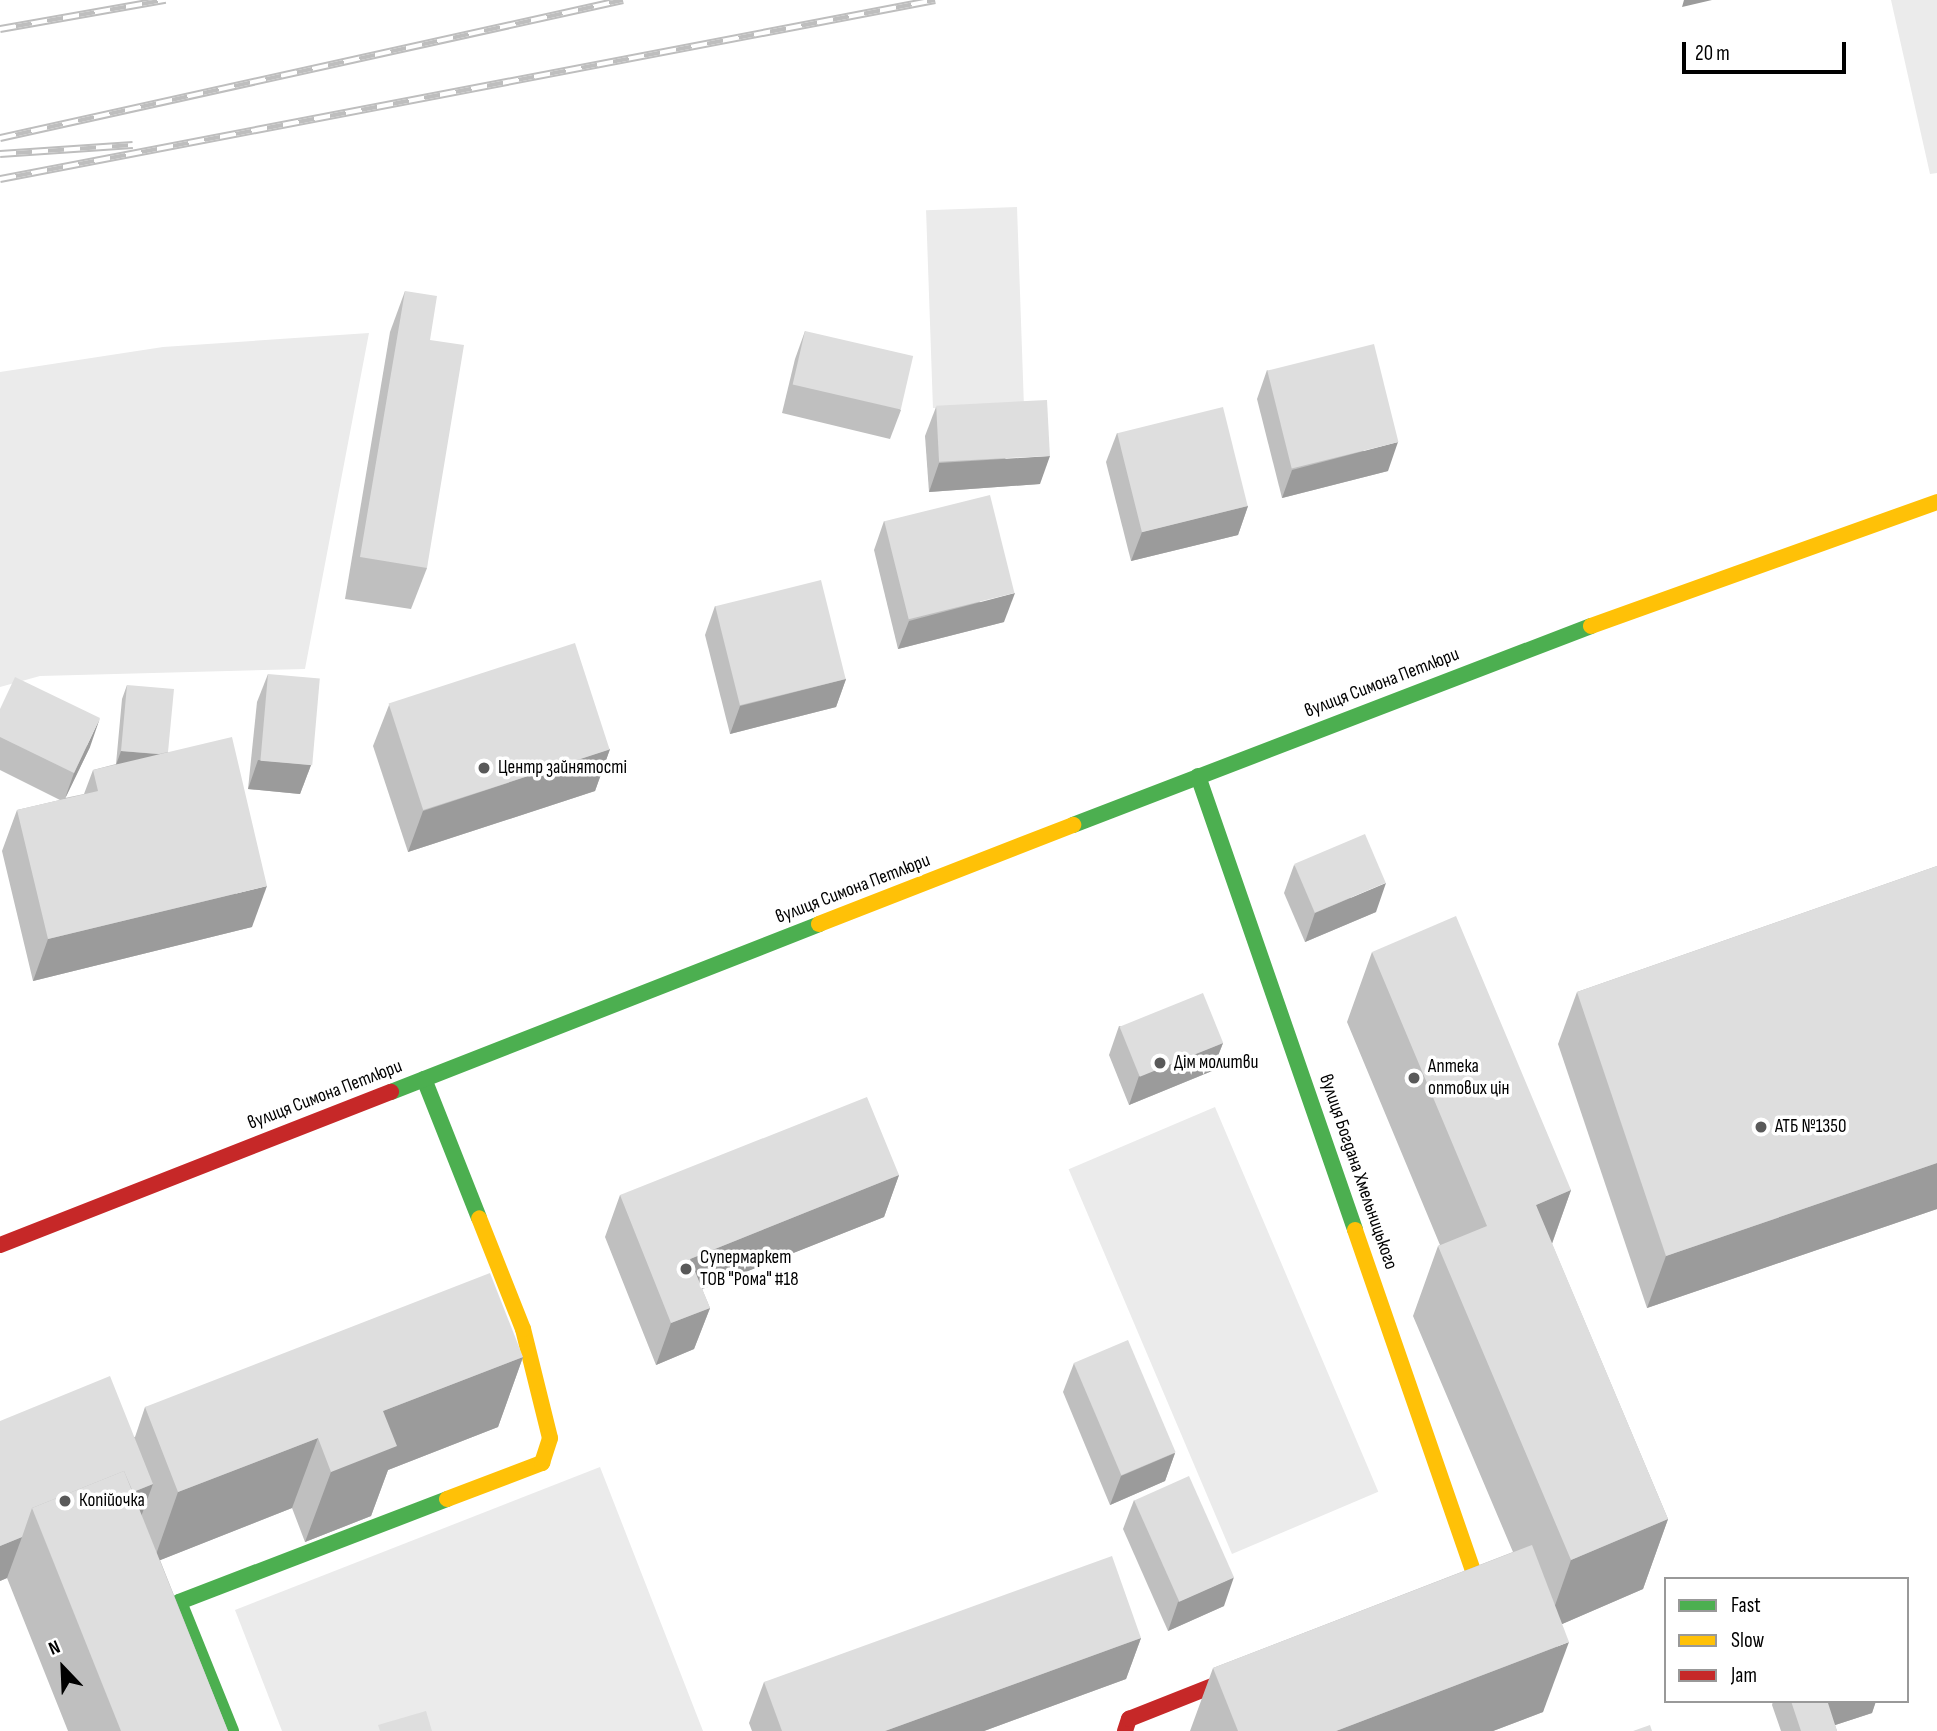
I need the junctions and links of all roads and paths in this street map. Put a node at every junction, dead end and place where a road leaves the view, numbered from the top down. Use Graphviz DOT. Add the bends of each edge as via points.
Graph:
graph roads {
  1 [pos="1937,502"];
  2 [pos="1198,776"];
  3 [pos="424,1079"];
  4 [pos="0,1245"];
  5 [pos="1425,1603"];
  6 [pos="1270,1663"];
  7 [pos="231,1731"];
  8 [pos="1125,1731"];
  1 -- 2 [label="main road, вулиця Симона Петлюри" via="1723,575"];
  2 -- 3 [label="main road, вулиця Симона Петлюри"];
  2 -- 5 [label="main road, вулиця Богдана Хмельницького" via="1476,1583"];
  3 -- 4 [label="main road, вулиця Симона Петлюри"];
  3 -- 7 [label="main road" via="523,1329 550,1438 542,1463 179,1602"];
  6 -- 8 [label="main road" via="1129,1718"];
}
